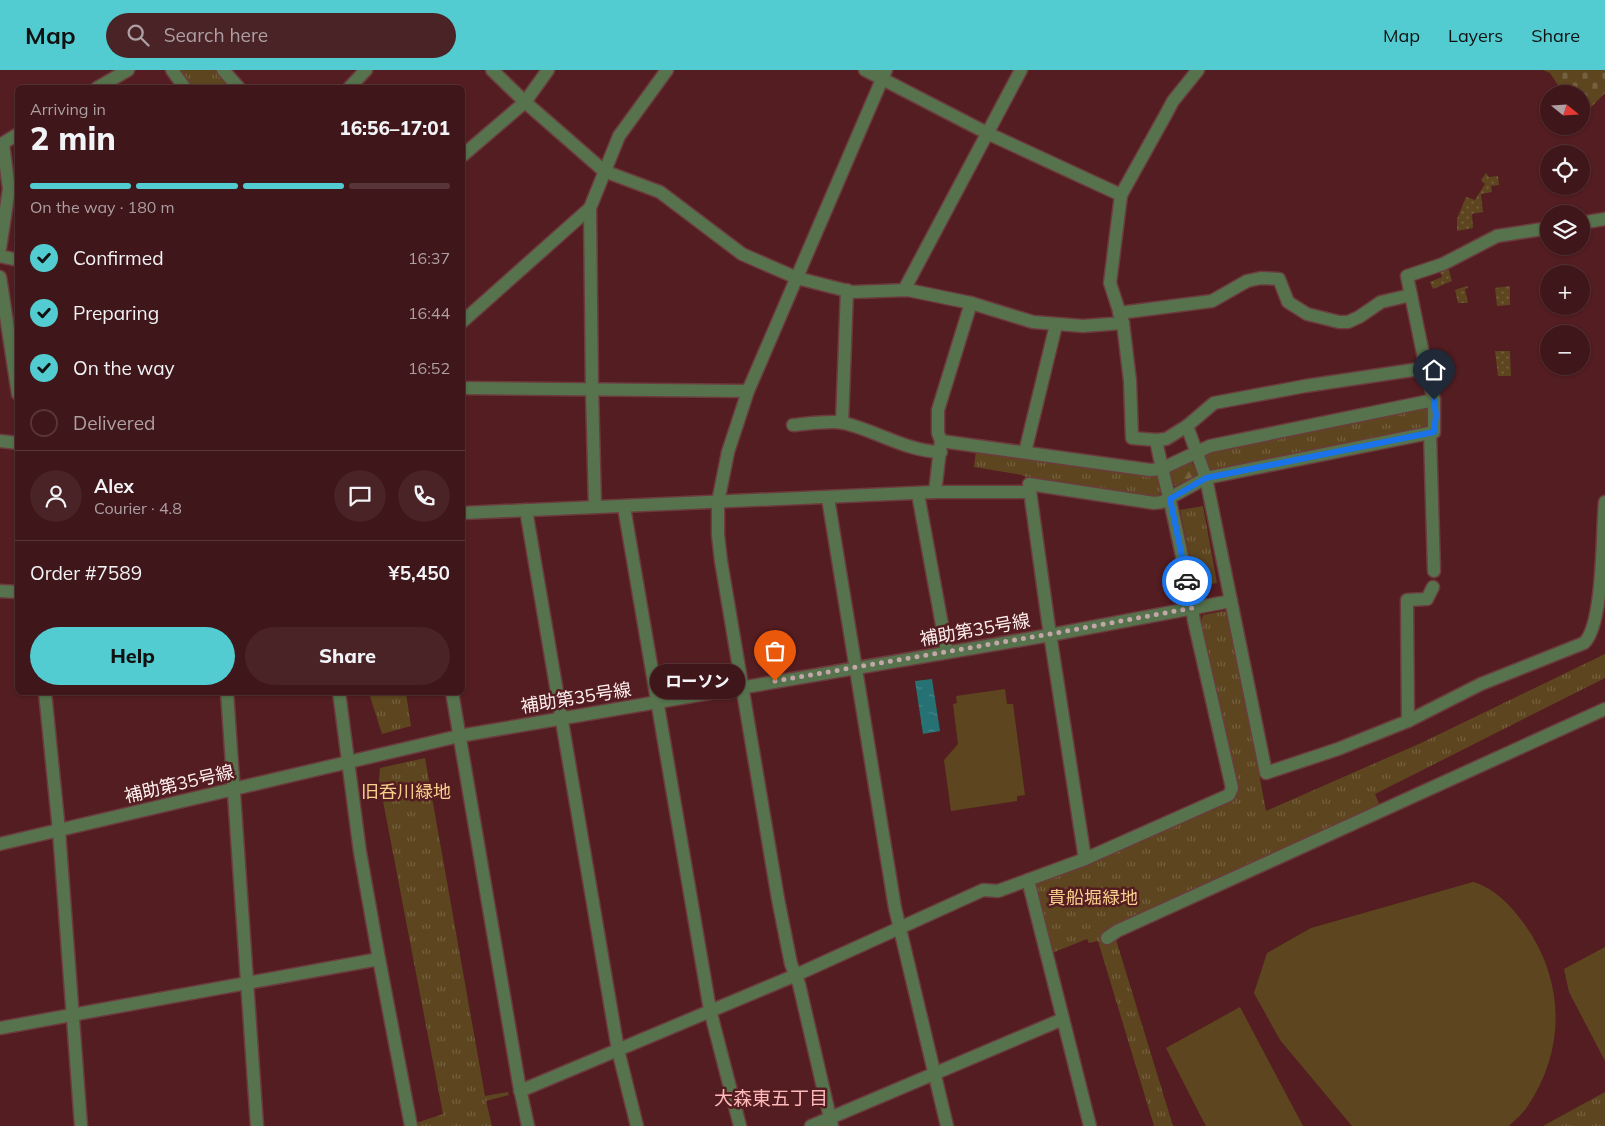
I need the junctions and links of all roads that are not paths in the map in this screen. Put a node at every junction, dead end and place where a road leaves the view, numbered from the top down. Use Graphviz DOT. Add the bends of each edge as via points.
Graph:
graph roads {
  1 [pos="128,70"];
  2 [pos="172,70"];
  3 [pos="223,70"];
  4 [pos="366,70"];
  5 [pos="492,70"];
  6 [pos="548,70"];
  7 [pos="668,70"];
  8 [pos="866,70"];
  9 [pos="1020,70"];
  10 [pos="1198,70"];
  11 [pos="884,74"];
  12 [pos="102,85"];
  13 [pos="183,85"];
  14 [pos="237,85"];
  15 [pos="352,85"];
  16 [pos="525,102"];
  17 [pos="987,134"];
  18 [pos="15,136"];
  19 [pos="1,144"];
  20 [pos="465,153"];
  21 [pos="604,171"];
  22 [pos="1121,195"];
  23 [pos="590,208"];
  24 [pos="1605,219"];
  25 [pos="1590,222"];
  26 [pos="1540,229"];
  27 [pos="0,248"];
  28 [pos="0,256"];
  29 [pos="15,259"];
  30 [pos="0,277"];
  31 [pos="797,278"];
  32 [pos="847,290"];
  33 [pos="904,290"];
  34 [pos="1411,295"];
  35 [pos="971,303"];
  36 [pos="1121,318"];
  37 [pos="465,319"];
  38 [pos="1056,325"];
  39 [pos="5,349"];
  40 [pos="15,366"];
  41 [pos="1426,368"];
  42 [pos="465,388"];
  43 [pos="592,389"];
  44 [pos="748,391"];
  45 [pos="1434,400"];
  46 [pos="842,423"];
  47 [pos="793,424"];
  48 [pos="1187,426"];
  49 [pos="1430,433"];
  50 [pos="1156,440"];
  51 [pos="0,441"];
  52 [pos="15,443"];
  53 [pos="941,446"];
  54 [pos="1196,451"];
  55 [pos="1025,452"];
  56 [pos="1161,469"];
  57 [pos="1206,478"];
  58 [pos="935,492"];
  59 [pos="1029,492"];
  60 [pos="918,494"];
  61 [pos="828,498"];
  62 [pos="1170,499"];
  63 [pos="718,502"];
  64 [pos="1605,502"];
  65 [pos="596,507"];
  66 [pos="624,507"];
  67 [pos="526,510"];
  68 [pos="465,513"];
  69 [pos="1434,571"];
  70 [pos="1433,587"];
  71 [pos="0,591"];
  72 [pos="15,592"];
  73 [pos="1231,601"];
  74 [pos="1192,608"];
  75 [pos="1050,634"];
  76 [pos="947,652"];
  77 [pos="855,668"];
  78 [pos="742,687"];
  79 [pos="45,695"];
  80 [pos="227,695"];
  81 [pos="339,695"];
  82 [pos="452,695"];
  83 [pos="656,702"];
  84 [pos="1605,709"];
  85 [pos="561,717"];
  86 [pos="1408,721"];
  87 [pos="459,736"];
  88 [pos="348,761"];
  89 [pos="234,789"];
  90 [pos="59,830"];
  91 [pos="0,844"];
  92 [pos="1085,859"];
  93 [pos="1028,880"];
  94 [pos="900,929"];
  95 [pos="1106,938"];
  96 [pos="379,960"];
  97 [pos="796,975"];
  98 [pos="246,984"];
  99 [pos="710,1010"];
  100 [pos="72,1016"];
  101 [pos="1063,1019"];
  102 [pos="0,1028"];
  103 [pos="618,1050"];
  104 [pos="935,1074"];
  105 [pos="520,1091"];
  106 [pos="831,1122"];
  107 [pos="81,1126"];
  108 [pos="257,1126"];
  109 [pos="411,1126"];
  110 [pos="528,1126"];
  111 [pos="637,1126"];
  112 [pos="740,1126"];
  113 [pos="811,1126"];
  114 [pos="947,1126"];
  115 [pos="1090,1126"];
  1 -- 12 [label="street"];
  2 -- 13 [label="street"];
  3 -- 14 [label="street"];
  4 -- 15 [label="street"];
  5 -- 16 [label="street"];
  6 -- 16 [label="street"];
  7 -- 21 [label="street" via="619,136"];
  8 -- 11 [label="street"];
  9 -- 17 [label="street"];
  10 -- 22 [label="street" via="1165,116"];
  11 -- 17 [label="street"];
  11 -- 31 [label="street"];
  16 -- 20 [label="street"];
  16 -- 21 [label="street"];
  17 -- 22 [label="street"];
  17 -- 33 [label="street"];
  18 -- 19 [label="street"];
  19 -- 27 [label="street" via="9,189"];
  21 -- 23 [label="street"];
  21 -- 31 [label="street" via="660,192 742,254"];
  22 -- 36 [label="street" via="1110,283"];
  23 -- 37 [label="street"];
  23 -- 43 [label="street"];
  24 -- 25 [label="street"];
  26 -- 34 [label="street" via="1497,236 1443,264 1407,276"];
  28 -- 29 [label="street"];
  30 -- 39 [label="street"];
  31 -- 32 [label="street"];
  31 -- 44 [label="street"];
  32 -- 33 [label="street"];
  32 -- 46 [label="street"];
  33 -- 35 [label="street"];
  34 -- 36 [label="street" via="1381,302 1359,317 1340,322 1307,314 1288,302 1279,278 1261,278 1247,281 1212,301"];
  34 -- 41 [label="street"];
  35 -- 38 [label="street" via="1033,322"];
  35 -- 53 [label="street" via="938,410"];
  36 -- 38 [label="street" via="1084,326"];
  36 -- 50 [label="street" via="1130,382 1132,438"];
  38 -- 55 [label="street"];
  39 -- 40 [label="street"];
  41 -- 45 [label="street"];
  41 -- 48 [label="street" via="1214,403"];
  42 -- 43 [label="street"];
  43 -- 44 [label="street"];
  43 -- 65 [label="street"];
  44 -- 63 [label="street" via="728,452"];
  45 -- 49 [label="street" via="1434,432"];
  45 -- 54 [label="street"];
  46 -- 47 [label="street"];
  46 -- 53 [label="street" via="906,446 928,451"];
  48 -- 50 [label="street" via="1166,439"];
  48 -- 54 [label="street"];
  49 -- 57 [label="street"];
  49 -- 69 [label="street"];
  50 -- 56 [label="street"];
  51 -- 52 [label="street"];
  53 -- 55 [label="street"];
  53 -- 58 [label="street"];
  54 -- 56 [label="street"];
  54 -- 57 [label="street"];
  55 -- 56 [label="street"];
  56 -- 62 [label="street"];
  57 -- 62 [label="street"];
  57 -- 73 [label="street"];
  58 -- 59 [label="street"];
  58 -- 60 [label="street"];
  59 -- 62 [label="street" via="1029,484 1154,502"];
  59 -- 75 [label="street"];
  60 -- 61 [label="street"];
  60 -- 76 [label="street"];
  61 -- 63 [label="street"];
  61 -- 77 [label="street"];
  62 -- 74 [label="street"];
  63 -- 66 [label="street"];
  63 -- 78 [label="street" via="721,561"];
  64 -- 86 [label="street" via="1599,598 1588,639 1481,684"];
  65 -- 66 [label="street"];
  65 -- 67 [label="street"];
  66 -- 83 [label="street"];
  67 -- 68 [label="street"];
  67 -- 85 [label="street"];
  70 -- 86 [label="street" via="1427,599 1406,600"];
  71 -- 72 [label="street"];
  73 -- 74 [label="street, 補助第35号線"];
  73 -- 86 [label="street" via="1266,773"];
  74 -- 75 [label="street, 補助第35号線"];
  74 -- 92 [label="street" via="1232,788 1229,795"];
  75 -- 76 [label="street, 補助第35号線"];
  75 -- 92 [label="street"];
  76 -- 77 [label="street, 補助第35号線"];
  77 -- 78 [label="street, 補助第35号線"];
  77 -- 94 [label="street"];
  78 -- 83 [label="street, 補助第35号線"];
  78 -- 97 [label="street" via="778,899"];
  79 -- 90 [label="street"];
  80 -- 89 [label="street"];
  81 -- 88 [label="street"];
  82 -- 87 [label="street"];
  83 -- 85 [label="street, 補助第35号線"];
  83 -- 99 [label="street"];
  84 -- 95 [label="street"];
  85 -- 87 [label="street, 補助第35号線"];
  85 -- 103 [label="street"];
  87 -- 88 [label="street, 補助第35号線"];
  87 -- 105 [label="street"];
  88 -- 89 [label="street, 補助第35号線"];
  88 -- 96 [label="street"];
  89 -- 90 [label="street, 補助第35号線"];
  89 -- 98 [label="street"];
  90 -- 91 [label="street, 補助第35号線"];
  90 -- 100 [label="street"];
  92 -- 93 [label="street"];
  93 -- 94 [label="street" via="998,892 983,890"];
  93 -- 101 [label="street"];
  94 -- 97 [label="street"];
  94 -- 104 [label="street"];
  96 -- 98 [label="street"];
  96 -- 109 [label="street"];
  97 -- 99 [label="street"];
  97 -- 106 [label="street"];
  98 -- 100 [label="street"];
  98 -- 108 [label="street"];
  99 -- 103 [label="street"];
  99 -- 112 [label="street"];
  100 -- 102 [label="street"];
  100 -- 107 [label="street"];
  101 -- 104 [label="street"];
  101 -- 115 [label="street"];
  103 -- 105 [label="street"];
  103 -- 111 [label="street"];
  104 -- 106 [label="street"];
  104 -- 114 [label="street"];
  105 -- 110 [label="street"];
  106 -- 113 [label="street"];
}
